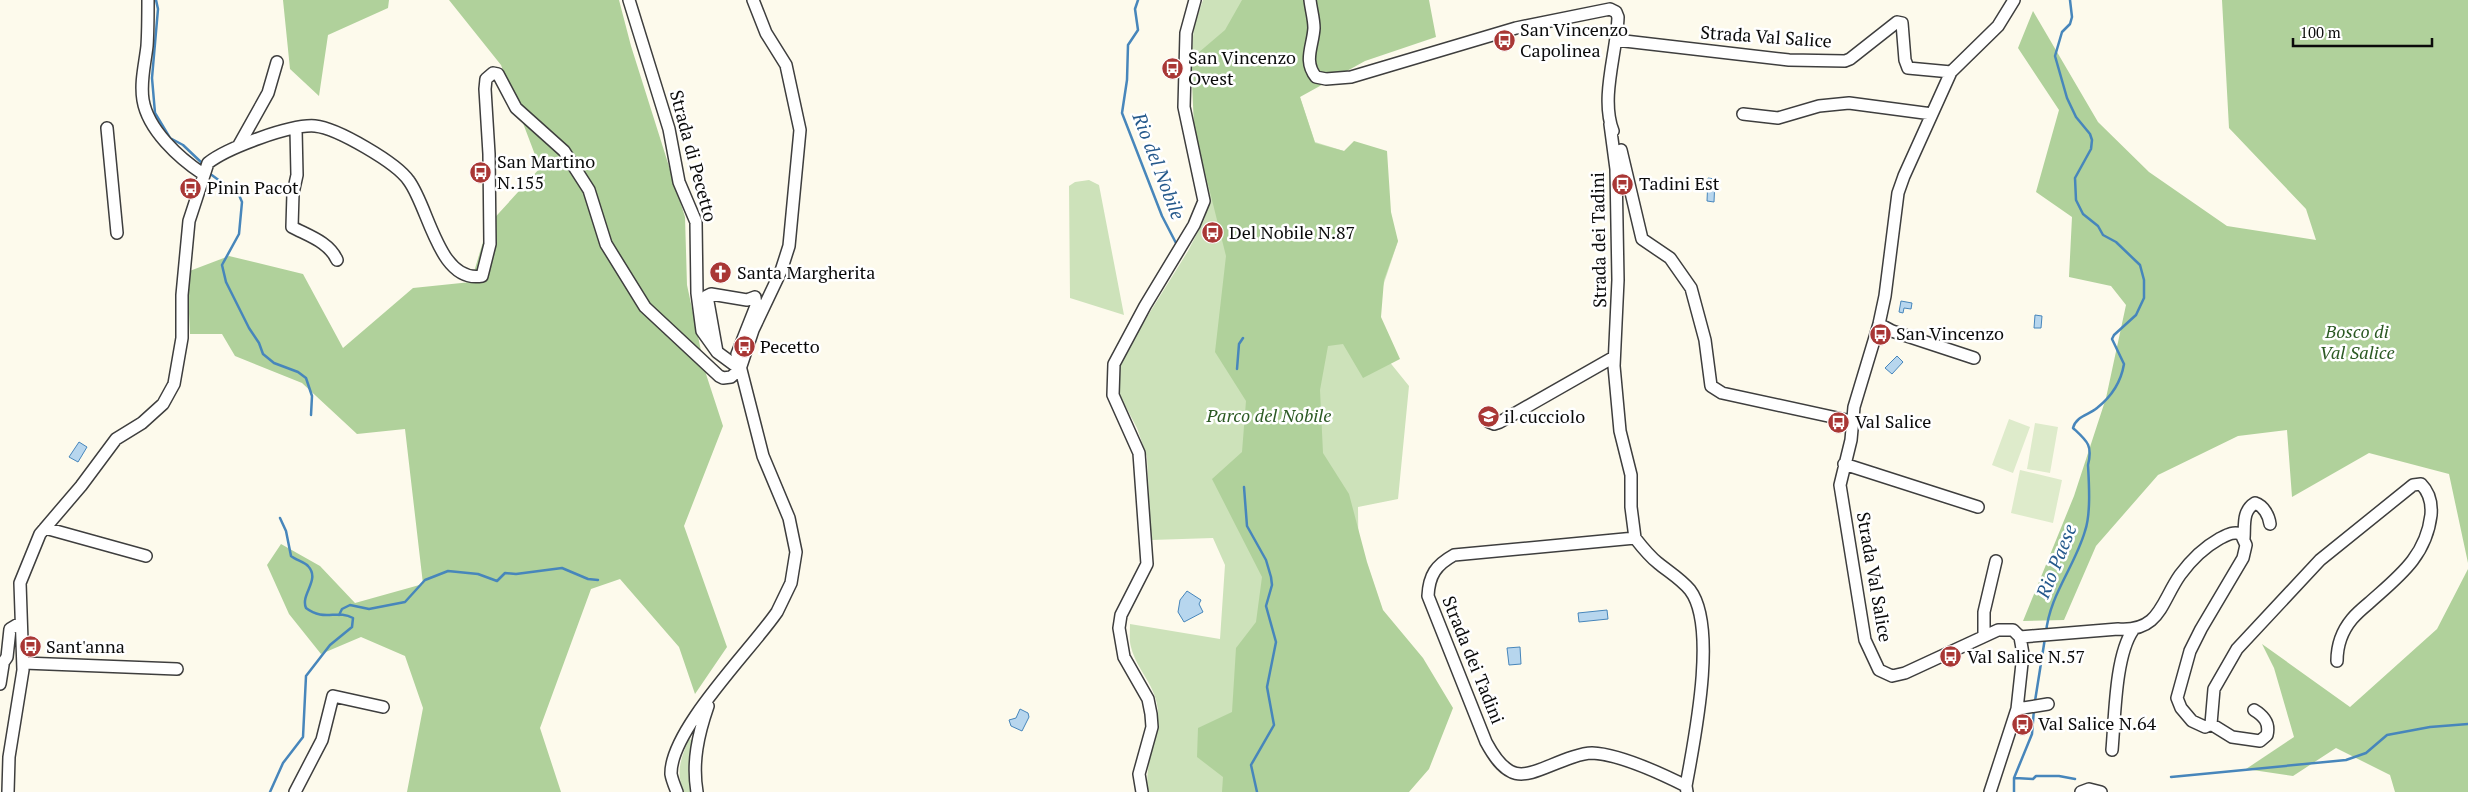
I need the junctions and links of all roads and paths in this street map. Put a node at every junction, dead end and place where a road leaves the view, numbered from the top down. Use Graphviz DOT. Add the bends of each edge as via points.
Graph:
graph roads {
  1 [pos="148,0"];
  2 [pos="629,0"];
  3 [pos="754,0"];
  4 [pos="1195,0"];
  5 [pos="1310,0"];
  6 [pos="2014,0"];
  7 [pos="1616,40"];
  8 [pos="277,62"];
  9 [pos="1951,72"];
  10 [pos="1743,114"];
  11 [pos="1932,114"];
  12 [pos="1610,124"];
  13 [pos="107,128"];
  14 [pos="296,129"];
  15 [pos="239,145"];
  16 [pos="203,174"];
  17 [pos="118,233"];
  18 [pos="337,260"];
  19 [pos="1879,324"];
  20 [pos="717,352"];
  21 [pos="1614,357"];
  22 [pos="1974,358"];
  23 [pos="740,369"];
  24 [pos="1851,421"];
  25 [pos="1488,422"];
  26 [pos="1844,464"];
  27 [pos="1978,507"];
  28 [pos="2270,524"];
  29 [pos="45,528"];
  30 [pos="1635,538"];
  31 [pos="2244,538"];
  32 [pos="146,556"];
  33 [pos="1996,561"];
  34 [pos="20,623"];
  35 [pos="2134,630"];
  36 [pos="1984,635"];
  37 [pos="2020,637"];
  38 [pos="2336,661"];
  39 [pos="24,662"];
  40 [pos="2,666"];
  41 [pos="177,669"];
  42 [pos="0,684"];
  43 [pos="712,695"];
  44 [pos="2040,706"];
  45 [pos="383,707"];
  46 [pos="2016,709"];
  47 [pos="2254,710"];
  48 [pos="2211,724"];
  49 [pos="2112,750"];
  50 [pos="1686,789"];
  51 [pos="8,792"];
  52 [pos="295,792"];
  53 [pos="677,792"];
  54 [pos="696,792"];
  55 [pos="1142,792"];
  56 [pos="1990,792"];
  57 [pos="2081,792"];
  58 [pos="2101,792"];
  1 -- 16 [label="street" via="143,102 169,145"];
  2 -- 20 [label="street, Strada di Pecetto" via="669,129 679,182 696,222 697,293 702,331"];
  3 -- 23 [label="street" via="766,33 786,65 800,130 789,246"];
  4 -- 55 [label="street" via="1186,33 1184,107 1204,202 1114,364 1113,395 1139,453 1147,564 1121,615 1119,628 1124,657 1148,699 1151,714 1152,727 1139,774"];
  5 -- 7 [label="street, Strada dei Tadini" via="1314,27 1309,69 1316,77 1326,79 1351,77 1516,28 1599,10 1616,12"];
  6 -- 9 [label="street, Strada Val Salice" via="1998,26"];
  7 -- 9 [label="street, Strada Val Salice" via="1788,60 1844,61 1897,22 1902,23 1908,68"];
  7 -- 12 [label="street, Strada dei Tadini" via="1609,86"];
  8 -- 15 [label="street" via="268,93"];
  9 -- 11 [label="street, Strada Val Salice"];
  10 -- 11 [label="street" via="1778,118 1820,106 1849,103"];
  11 -- 19 [label="street, Strada Val Salice" via="1898,193"];
  12 -- 21 [label="street, Strada dei Tadini" via="1616,169 1618,280"];
  12 -- 24 [label="street" via="1620,145 1640,235 1670,258 1691,288 1705,340 1711,386 1722,392"];
  13 -- 17 [label="street"];
  14 -- 15 [label="street"];
  14 -- 18 [label="street" via="297,175 292,227 325,244 333,250"];
  14 -- 23 [label="street" via="315,126 336,133 395,165 410,182 443,252 454,268 467,276 482,276 490,244 485,89 486,79 493,73 498,74 516,108 564,151 589,190 606,244 645,306 719,376 731,377"];
  15 -- 16 [label="street" via="208,163"];
  16 -- 29 [label="street" via="189,221 182,295 182,338 174,384 163,404 142,423 116,439"];
  19 -- 22 [label="street"];
  19 -- 24 [label="street, Strada Val Salice"];
  20 -- 23 [label="street, Strada di Pecetto"];
  20 -- 23 [label="street" via="707,296 747,300 755,297 756,306 737,354"];
  21 -- 25 [label="street" via="1500,422"];
  21 -- 30 [label="street, Strada dei Tadini" via="1620,431 1631,475"];
  23 -- 43 [label="street" via="763,456 794,535 795,569 777,612"];
  24 -- 26 [label="street, Strada Val Salice" via="1851,440"];
  26 -- 27 [label="street"];
  26 -- 36 [label="street, Strada Val Salice" via="1840,485 1852,567 1865,640 1879,670 1892,676 1905,673"];
  28 -- 31 [label="street" via="2261,506 2252,504 2245,514"];
  29 -- 32 [label="street"];
  29 -- 34 [label="street" via="20,583"];
  30 -- 50 [label="street, Strada dei Tadini" via="1690,590 1700,609 1703,666"];
  30 -- 50 [label="street, Strada dei Tadini" via="1454,554 1434,570 1428,596 1486,742 1495,760 1509,775 1520,778 1593,753 1662,774"];
  31 -- 35 [label="street" via="2238,533 2229,534 2195,556 2179,576 2158,613"];
  31 -- 48 [label="street" via="2243,558 2190,652 2177,698 2192,721 2205,727"];
  33 -- 36 [label="street" via="1984,612"];
  34 -- 39 [label="street"];
  34 -- 40 [label="street" via="10,629 7,658"];
  35 -- 37 [label="street"];
  35 -- 49 [label="street" via="2125,642 2120,666"];
  36 -- 37 [label="street, Strada Val Salice" via="1998,630 2013,630"];
  37 -- 46 [label="street" via="2023,654"];
  38 -- 48 [label="street" via="2337,649 2352,618 2413,563 2423,544 2430,526 2431,509 2428,490 2421,484 2412,485 2320,560 2237,649 2214,689"];
  39 -- 41 [label="street"];
  39 -- 51 [label="street" via="9,757"];
  40 -- 42 [label="street"];
  43 -- 53 [label="street" via="700,709 676,753 671,775"];
  43 -- 54 [label="street" via="697,739"];
  44 -- 46 [label="street"];
  45 -- 52 [label="street" via="333,696 322,740"];
  46 -- 56 [label="street"];
  47 -- 48 [label="street" via="2268,722 2267,735 2260,741 2232,737"];
  57 -- 58 [label="street" via="2089,788"];
}
